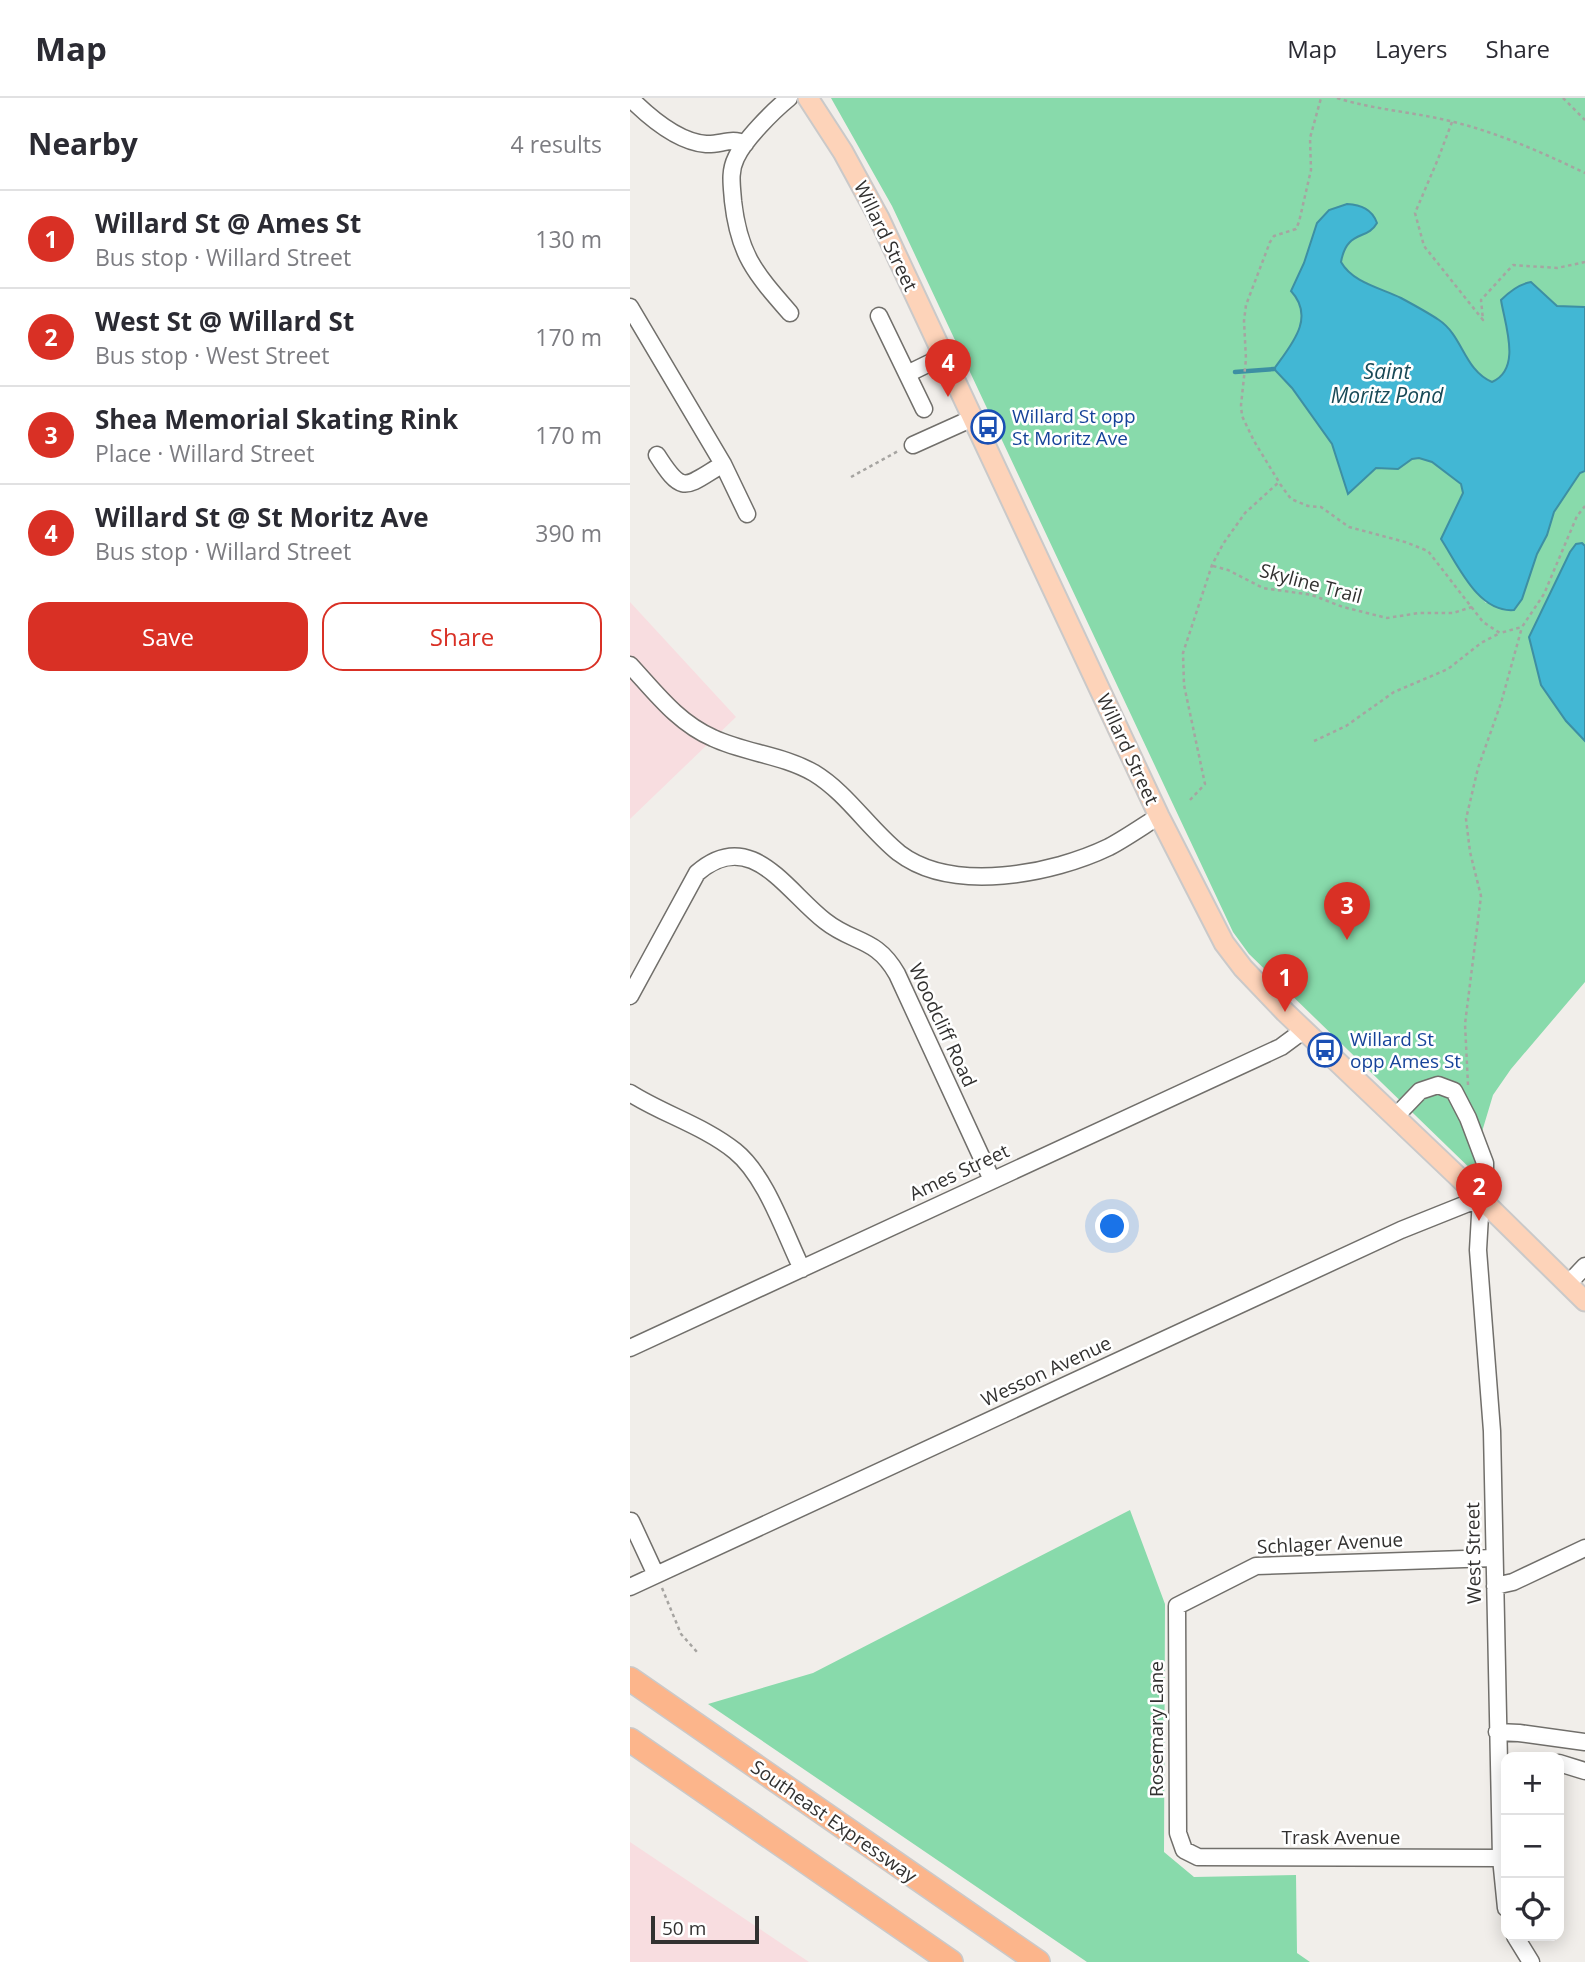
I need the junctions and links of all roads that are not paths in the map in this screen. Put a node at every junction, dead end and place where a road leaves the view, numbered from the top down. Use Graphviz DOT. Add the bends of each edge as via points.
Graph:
graph roads {
  1 [pos="630,98"];
  2 [pos="789,98"];
  3 [pos="808,98"];
  4 [pos="745,145"];
  5 [pos="630,307"];
  6 [pos="790,313"];
  7 [pos="879,316"];
  8 [pos="944,356"];
  9 [pos="907,374"];
  10 [pos="924,409"];
  11 [pos="973,418"];
  12 [pos="913,445"];
  13 [pos="657,455"];
  14 [pos="723,464"];
  15 [pos="747,514"];
  16 [pos="630,665"];
  17 [pos="1159,816"];
  18 [pos="630,996"];
  19 [pos="1304,1030"];
  20 [pos="630,1093"];
  21 [pos="1395,1117"];
  22 [pos="992,1180"];
  23 [pos="1476,1194"];
  24 [pos="1585,1266"];
  25 [pos="802,1269"];
  26 [pos="1568,1284"];
  27 [pos="1585,1301"];
  28 [pos="630,1348"];
  29 [pos="631,1521"];
  30 [pos="1585,1548"];
  31 [pos="1494,1558"];
  32 [pos="656,1575"];
  33 [pos="1494,1586"];
  34 [pos="630,1587"];
  35 [pos="1177,1606"];
  36 [pos="630,1679"];
  37 [pos="1497,1732"];
  38 [pos="630,1740"];
  39 [pos="1585,1742"];
  40 [pos="1501,1753"];
  41 [pos="1564,1765"];
  42 [pos="1585,1771"];
  43 [pos="1184,1850"];
  44 [pos="1501,1858"];
  45 [pos="962,1909"];
  46 [pos="1518,1941"];
  47 [pos="942,1956"];
  48 [pos="966,1962"];
  49 [pos="1009,1962"];
  50 [pos="1038,1962"];
  51 [pos="1531,1962"];
  1 -- 4 [label="street" via="690,140"];
  2 -- 4 [label="street"];
  3 -- 8 [label="main road, Willard Street" via="860,182"];
  4 -- 6 [label="street" via="734,160 732,174 738,233 754,271"];
  5 -- 14 [label="street"];
  7 -- 9 [label="street"];
  8 -- 9 [label="street"];
  8 -- 11 [label="main road, Willard Street"];
  9 -- 10 [label="street"];
  11 -- 12 [label="street"];
  11 -- 17 [label="main road, Willard Street"];
  13 -- 14 [label="street" via="681,484 690,484"];
  14 -- 15 [label="street"];
  16 -- 17 [label="street" via="688,724 715,739 811,771 898,852 936,870 994,875 1041,870 1111,846"];
  17 -- 19 [label="main road, Willard Street" via="1224,943"];
  18 -- 22 [label="street, Woodcliff Road" via="697,873 715,860 731,856 764,865 824,920 869,943 888,959"];
  19 -- 21 [label="main road, Willard Street"];
  19 -- 22 [label="street, Ames Street" via="1281,1047"];
  20 -- 25 [label="street" via="723,1143 744,1160 762,1186"];
  21 -- 23 [label="main road, Willard Street"];
  21 -- 23 [label="street" via="1420,1091 1437,1085 1454,1091 1485,1163"];
  22 -- 25 [label="street, Ames Street"];
  23 -- 26 [label="main road, Willard Street"];
  23 -- 31 [label="street, West Street" via="1491,1422"];
  23 -- 32 [label="street, Wesson Avenue"];
  24 -- 26 [label="street"];
  25 -- 28 [label="street, Ames Street"];
  26 -- 27 [label="main road, Willard Street"];
  29 -- 32 [label="street"];
  30 -- 33 [label="street" via="1513,1582"];
  31 -- 33 [label="street, West Street"];
  31 -- 35 [label="street, Schlager Avenue" via="1256,1566"];
  32 -- 34 [label="street, Wesson Avenue"];
  33 -- 37 [label="street, West Street"];
  35 -- 43 [label="street, Rosemary Lane" via="1178,1833"];
  36 -- 45 [label="highway, Southeast Expressway"];
  37 -- 39 [label="street"];
  37 -- 40 [label="street, West Street"];
  38 -- 47 [label="highway"];
  41 -- 42 [label="street"];
  43 -- 44 [label="street, Trask Avenue" via="1198,1857"];
  45 -- 49 [label="highway"];
  45 -- 50 [label="highway, Southeast Expressway"];
  46 -- 51 [label="street"];
  47 -- 48 [label="highway"];
}
